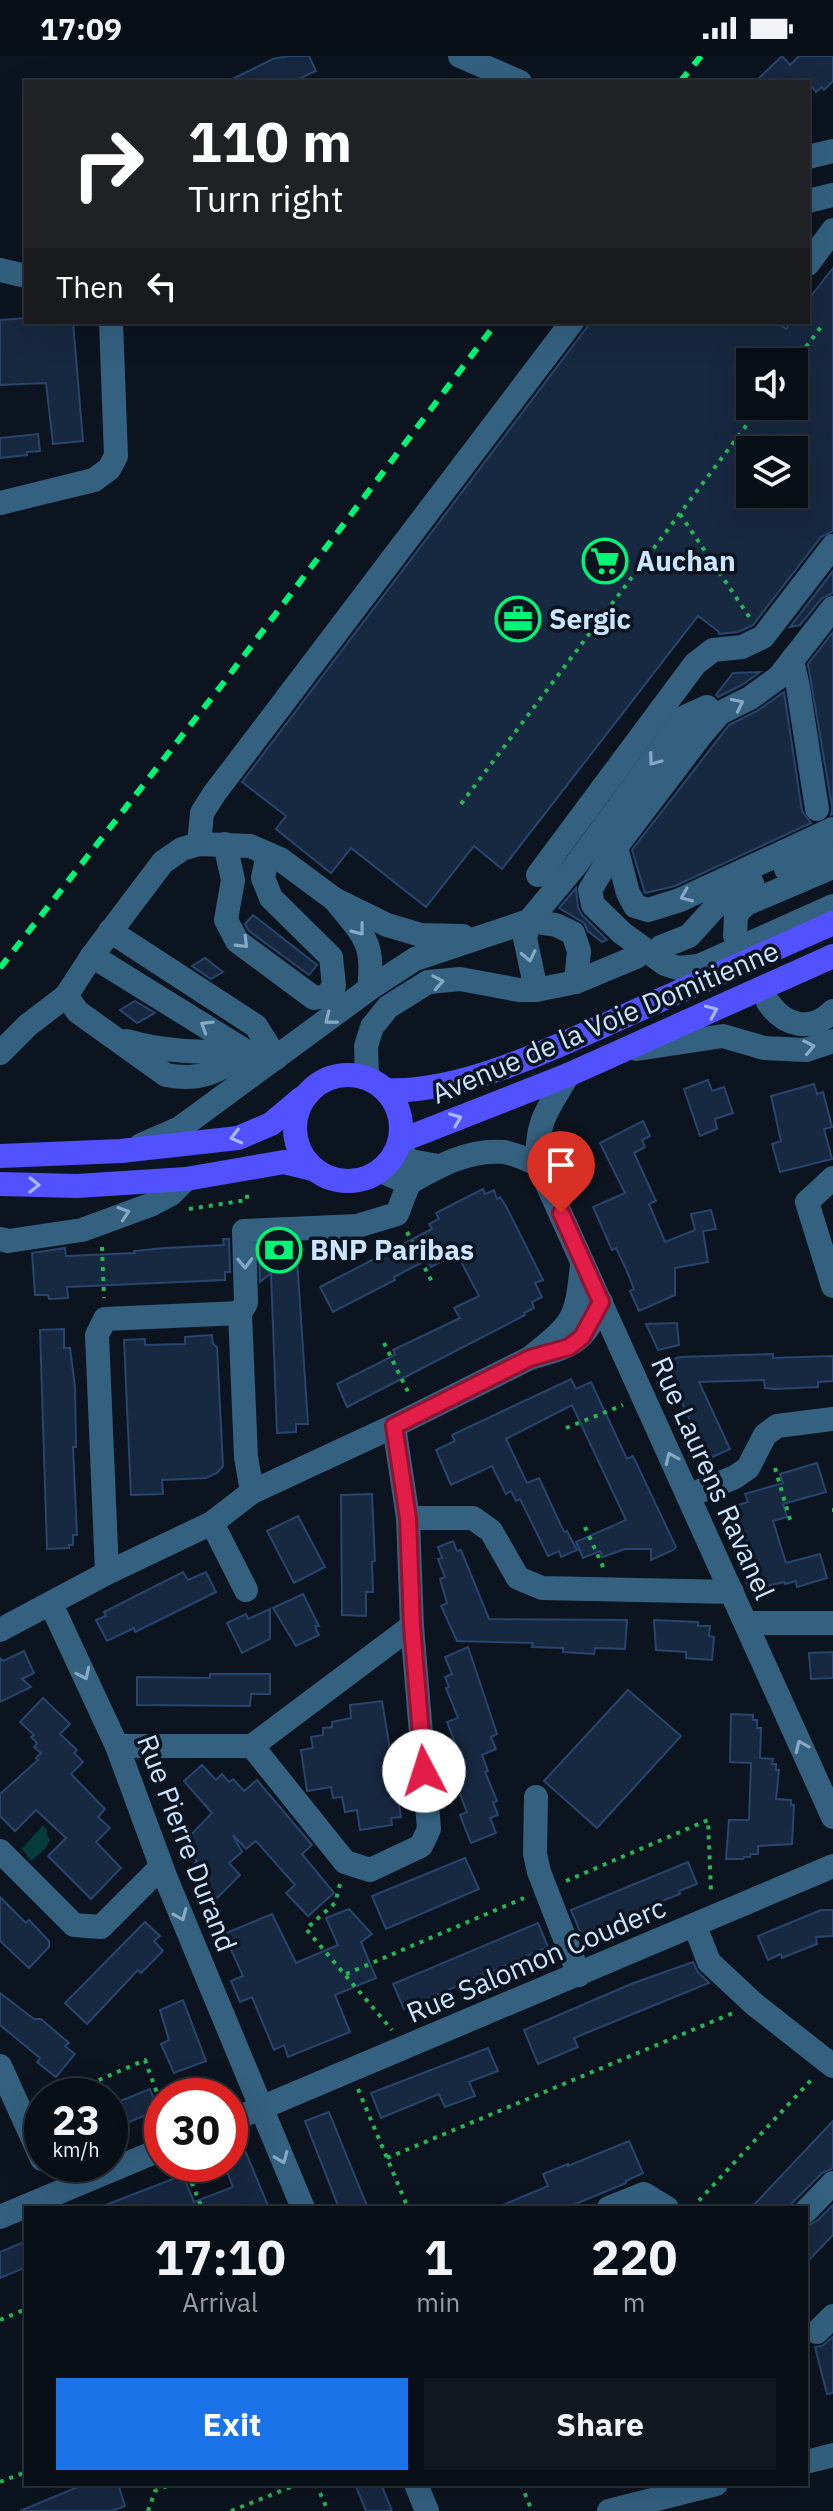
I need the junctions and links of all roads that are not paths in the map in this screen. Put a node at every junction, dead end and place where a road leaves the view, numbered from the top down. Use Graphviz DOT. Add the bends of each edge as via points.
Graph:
graph roads {
  1 [pos="460,56"];
  2 [pos="515,80"];
  3 [pos="833,151"];
  4 [pos="810,157"];
  5 [pos="833,195"];
  6 [pos="810,201"];
  7 [pos="833,230"];
  8 [pos="810,261"];
  9 [pos="0,270"];
  10 [pos="24,276"];
  11 [pos="111,324"];
  12 [pos="570,324"];
  13 [pos="0,503"];
  14 [pos="833,546"];
  15 [pos="833,608"];
  16 [pos="792,660"];
  17 [pos="788,697"];
  18 [pos="707,707"];
  19 [pos="817,809"];
  20 [pos="199,844"];
  21 [pos="225,844"];
  22 [pos="616,847"];
  23 [pos="825,847"];
  24 [pos="268,854"];
  25 [pos="538,875"];
  26 [pos="334,899"];
  27 [pos="833,906"];
  28 [pos="529,921"];
  29 [pos="833,923"];
  30 [pos="110,931"];
  31 [pos="478,936"];
  32 [pos="735,936"];
  33 [pos="92,956"];
  34 [pos="663,956"];
  35 [pos="833,956"];
  36 [pos="636,957"];
  37 [pos="576,982"];
  38 [pos="369,989"];
  39 [pos="536,990"];
  40 [pos="66,996"];
  41 [pos="768,1002"];
  42 [pos="833,1011"];
  43 [pos="833,1041"];
  44 [pos="623,1051"];
  45 [pos="247,1052"];
  46 [pos="0,1053"];
  47 [pos="276,1058"];
  48 [pos="568,1075"];
  49 [pos="376,1084"];
  50 [pos="302,1098"];
  51 [pos="398,1145"];
  52 [pos="121,1151"];
  53 [pos="0,1156"];
  54 [pos="538,1164"];
  55 [pos="438,1166"];
  56 [pos="313,1169"];
  57 [pos="380,1171"];
  58 [pos="833,1178"];
  59 [pos="186,1179"];
  60 [pos="409,1183"];
  61 [pos="0,1184"];
  62 [pos="72,1186"];
  63 [pos="55,1235"];
  64 [pos="0,1239"];
  65 [pos="583,1262"];
  66 [pos="833,1286"];
  67 [pos="601,1302"];
  68 [pos="240,1313"];
  69 [pos="530,1358"];
  70 [pos="833,1419"];
  71 [pos="394,1426"];
  72 [pos="252,1492"];
  73 [pos="688,1496"];
  74 [pos="408,1518"];
  75 [pos="212,1523"];
  76 [pos="107,1573"];
  77 [pos="246,1590"];
  78 [pos="732,1592"];
  79 [pos="51,1604"];
  80 [pos="746,1623"];
  81 [pos="833,1623"];
  82 [pos="412,1626"];
  83 [pos="0,1630"];
  84 [pos="117,1746"];
  85 [pos="252,1746"];
  86 [pos="536,1797"];
  87 [pos="833,1817"];
  88 [pos="0,1851"];
  89 [pos="833,1866"];
  90 [pos="161,1867"];
  91 [pos="695,1926"];
  92 [pos="579,1975"];
  93 [pos="830,2064"];
  94 [pos="0,2066"];
  95 [pos="262,2107"];
  96 [pos="248,2113"];
  97 [pos="24,2120"];
  98 [pos="144,2157"];
  99 [pos="52,2182"];
  100 [pos="833,2183"];
  101 [pos="57,2194"];
  102 [pos="27,2206"];
  103 [pos="302,2206"];
  104 [pos="614,2206"];
  105 [pos="664,2206"];
  106 [pos="24,2207"];
  107 [pos="808,2209"];
  108 [pos="0,2217"];
  109 [pos="833,2455"];
  110 [pos="808,2461"];
  111 [pos="417,2486"];
  112 [pos="708,2486"];
  113 [pos="427,2511"];
  114 [pos="609,2511"];
  1 -- 2 [label="street"];
  3 -- 4 [label="street"];
  5 -- 6 [label="street"];
  7 -- 8 [label="street"];
  9 -- 10 [label="street"];
  11 -- 13 [label="street" via="116,456 109,469 94,480"];
  12 -- 20 [label="street" via="214,794 202,813"];
  14 -- 25 [label="street" via="763,637 742,647 713,650 695,664"];
  15 -- 16 [label="street"];
  16 -- 19 [label="street"];
  22 -- 16 [label="street, one-way" via="720,713 779,677"];
  17 -- 23 [label="street" via="800,803"];
  18 -- 28 [label="street, one-way" via="685,717"];
  20 -- 21 [label="street"];
  20 -- 30 [label="street" via="163,862"];
  21 -- 24 [label="street"];
  21 -- 24 [label="street, one-way" via="233,880 226,920 237,941 314,998 327,996 334,986 331,957 271,898 263,878"];
  23 -- 22 [label="street, one-way" via="648,910 635,906 628,893"];
  22 -- 34 [label="street" via="590,890 593,905 622,933"];
  23 -- 32 [label="street" via="746,904 736,914"];
  23 -- 34 [label="street" via="727,894"];
  24 -- 26 [label="street"];
  26 -- 31 [label="street" via="421,935"];
  26 -- 38 [label="street, one-way" via="367,940 372,963"];
  27 -- 34 [label="street" via="699,966 678,968"];
  28 -- 31 [label="street"];
  28 -- 37 [label="street" via="573,933 579,951"];
  28 -- 39 [label="street, one-way" via="525,938"];
  29 -- 49 [label="main road, Avenue de la Voie Domitienne" via="541,1053 445,1085 411,1091"];
  30 -- 33 [label="street"];
  30 -- 47 [label="street" via="256,1026"];
  31 -- 38 [label="street" via="415,959"];
  33 -- 40 [label="street"];
  45 -- 33 [label="street, one-way"];
  44 -- 35 [label="main road, Avenue de la Voie Domitienne, one-way"];
  36 -- 37 [label="street"];
  37 -- 39 [label="street"];
  38 -- 47 [label="street, one-way"];
  49 -- 39 [label="street, one-way" via="366,1046 372,1027 388,1007 428,982 460,979"];
  40 -- 45 [label="street" via="78,1012 112,1036 150,1048"];
  40 -- 46 [label="street"];
  41 -- 42 [label="street" via="791,1024 806,1024"];
  44 -- 43 [label="street, one-way" via="723,1036 764,1048 806,1050"];
  44 -- 48 [label="main road, Avenue de la Voie Domitienne"];
  45 -- 47 [label="street"];
  47 -- 52 [label="street" via="180,1128"];
  51 -- 48 [label="main road, Avenue de la Voie Domitienne, one-way"];
  48 -- 54 [label="street, Rue Laurens Ravanel" via="542,1118 536,1140"];
  49 -- 50 [label="main road" via="349,1074 331,1076"];
  49 -- 51 [label="main road" via="400,1114"];
  50 -- 52 [label="main road, one-way" via="271,1124 238,1138"];
  50 -- 56 [label="main road" via="296,1143"];
  51 -- 55 [label="street" via="411,1161"];
  51 -- 57 [label="main road"];
  52 -- 53 [label="main road"];
  54 -- 55 [label="street" via="504,1152 469,1155"];
  54 -- 65 [label="street, Rue Laurens Ravanel"];
  55 -- 60 [label="street"];
  56 -- 57 [label="main road" via="346,1181"];
  56 -- 59 [label="main road" via="284,1162"];
  57 -- 60 [label="street"];
  58 -- 66 [label="street" via="807,1202"];
  59 -- 62 [label="main road"];
  63 -- 59 [label="street, one-way" via="150,1205"];
  60 -- 68 [label="street, one-way" via="397,1214 357,1226 244,1231 246,1303"];
  61 -- 62 [label="main road, one-way"];
  62 -- 63 [label="street" via="88,1194 90,1208"];
  63 -- 64 [label="street"];
  65 -- 67 [label="street, Rue Laurens Ravanel"];
  65 -- 69 [label="street" via="578,1305 567,1327"];
  67 -- 69 [label="street" via="582,1337 569,1347"];
  73 -- 67 [label="street, Rue Laurens Ravanel, one-way"];
  68 -- 72 [label="street"];
  68 -- 76 [label="street" via="105,1319 97,1335"];
  69 -- 71 [label="street"];
  70 -- 73 [label="street" via="777,1426 765,1435 748,1468"];
  71 -- 72 [label="street"];
  71 -- 74 [label="street"];
  72 -- 75 [label="street"];
  73 -- 78 [label="street, Rue Laurens Ravanel"];
  74 -- 78 [label="street" via="473,1518 491,1531 518,1578 542,1588"];
  74 -- 82 [label="street"];
  75 -- 76 [label="street"];
  75 -- 77 [label="street"];
  76 -- 79 [label="street"];
  78 -- 80 [label="street, Rue Laurens Ravanel"];
  79 -- 83 [label="street"];
  79 -- 84 [label="street, Rue Pierre Durand, one-way"];
  80 -- 81 [label="street"];
  87 -- 80 [label="street, Rue Laurens Ravanel, one-way"];
  82 -- 85 [label="street"];
  82 -- 85 [label="street" via="429,1829 421,1846 370,1870 345,1862"];
  84 -- 85 [label="street"];
  84 -- 90 [label="street, Rue Pierre Durand"];
  86 -- 92 [label="street" via="539,1872"];
  88 -- 90 [label="street" via="74,1925 101,1927"];
  89 -- 91 [label="street, Rue Salomon Couderc"];
  90 -- 95 [label="street, Rue Pierre Durand, one-way"];
  91 -- 92 [label="street, Rue Salomon Couderc"];
  91 -- 93 [label="street" via="709,1962"];
  92 -- 95 [label="street, Rue Salomon Couderc"];
  94 -- 97 [label="street"];
  95 -- 96 [label="street, Rue Salomon Couderc"];
  95 -- 103 [label="street, Rue Pierre Durand, one-way"];
  98 -- 101 [label="street"];
  99 -- 101 [label="street"];
  100 -- 107 [label="street"];
  101 -- 102 [label="street"];
  104 -- 105 [label="street" via="644,2194"];
  106 -- 108 [label="street"];
  109 -- 110 [label="street"];
  111 -- 113 [label="street"];
  112 -- 114 [label="street"];
}
